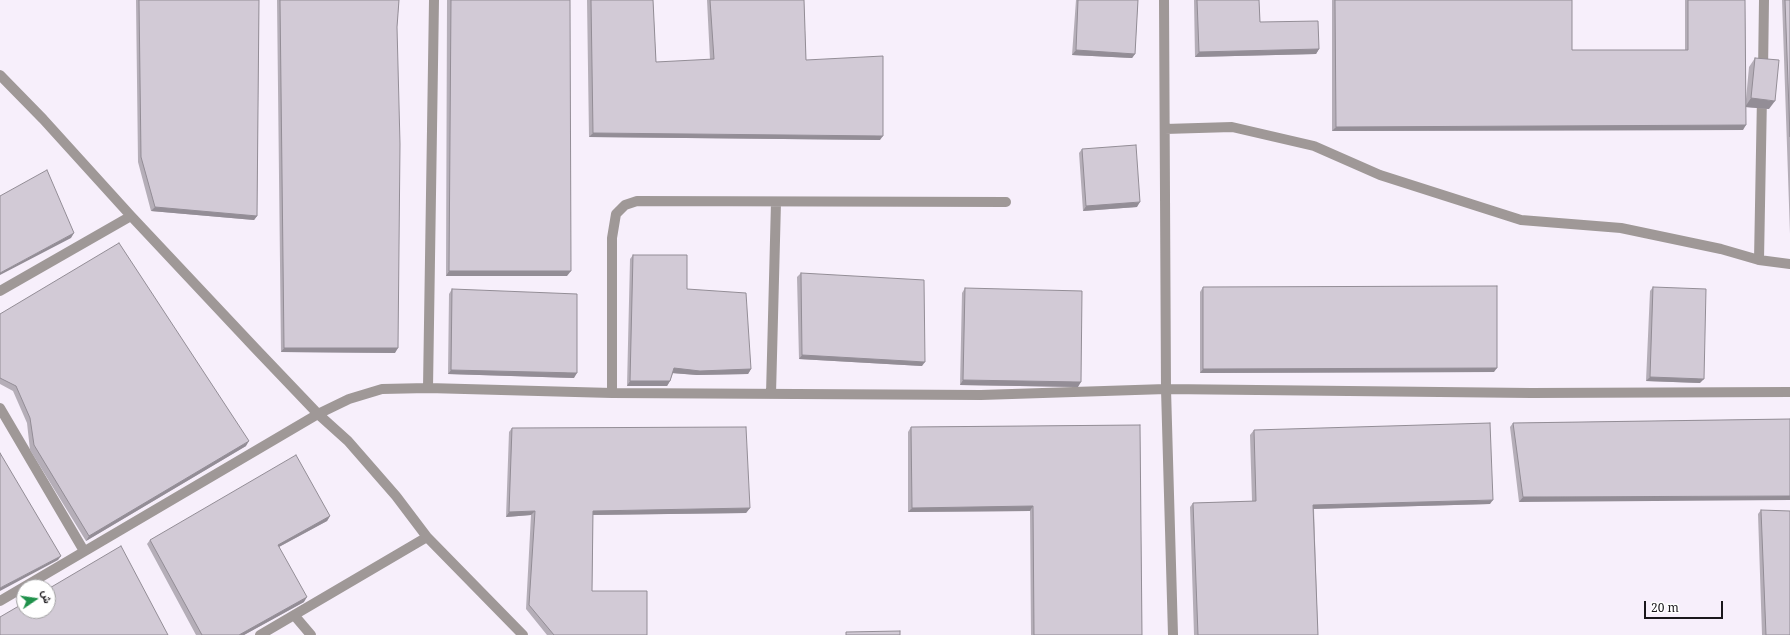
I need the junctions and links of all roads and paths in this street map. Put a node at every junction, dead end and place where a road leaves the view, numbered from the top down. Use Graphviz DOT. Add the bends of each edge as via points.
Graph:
graph roads {
  1 [pos="434,0"];
  2 [pos="1164,0"];
  3 [pos="1764,0"];
  4 [pos="0,75"];
  5 [pos="1165,129"];
  6 [pos="776,202"];
  7 [pos="1006,202"];
  8 [pos="131,216"];
  9 [pos="1759,260"];
  10 [pos="1790,264"];
  11 [pos="0,291"];
  12 [pos="428,388"];
  13 [pos="1166,389"];
  14 [pos="612,392"];
  15 [pos="1790,392"];
  16 [pos="771,394"];
  17 [pos="0,408"];
  18 [pos="318,414"];
  19 [pos="427,537"];
  20 [pos="84,551"];
  21 [pos="0,601"];
  22 [pos="294,615"];
  23 [pos="260,635"];
  24 [pos="311,635"];
  25 [pos="523,635"];
  26 [pos="1173,635"];
  1 -- 12 [label="street"];
  2 -- 5 [label="street"];
  3 -- 9 [label="street"];
  4 -- 8 [label="street"];
  5 -- 9 [label="street" via="1232,127 1314,146 1380,175 1521,220 1621,228 1721,249"];
  5 -- 13 [label="street"];
  6 -- 7 [label="street"];
  6 -- 14 [label="street" via="637,201 625,205 616,214 612,238"];
  6 -- 16 [label="street"];
  8 -- 11 [label="street"];
  8 -- 18 [label="street"];
  9 -- 10 [label="street"];
  12 -- 14 [label="street"];
  12 -- 18 [label="street" via="382,388 349,399"];
  13 -- 15 [label="street" via="1531,393"];
  13 -- 16 [label="street" via="981,395"];
  13 -- 26 [label="street"];
  14 -- 16 [label="street"];
  17 -- 20 [label="street"];
  18 -- 19 [label="street" via="348,441 396,496"];
  18 -- 20 [label="street"];
  19 -- 22 [label="street"];
  19 -- 25 [label="street"];
  20 -- 21 [label="street"];
  22 -- 23 [label="street"];
  22 -- 24 [label="street"];
}
